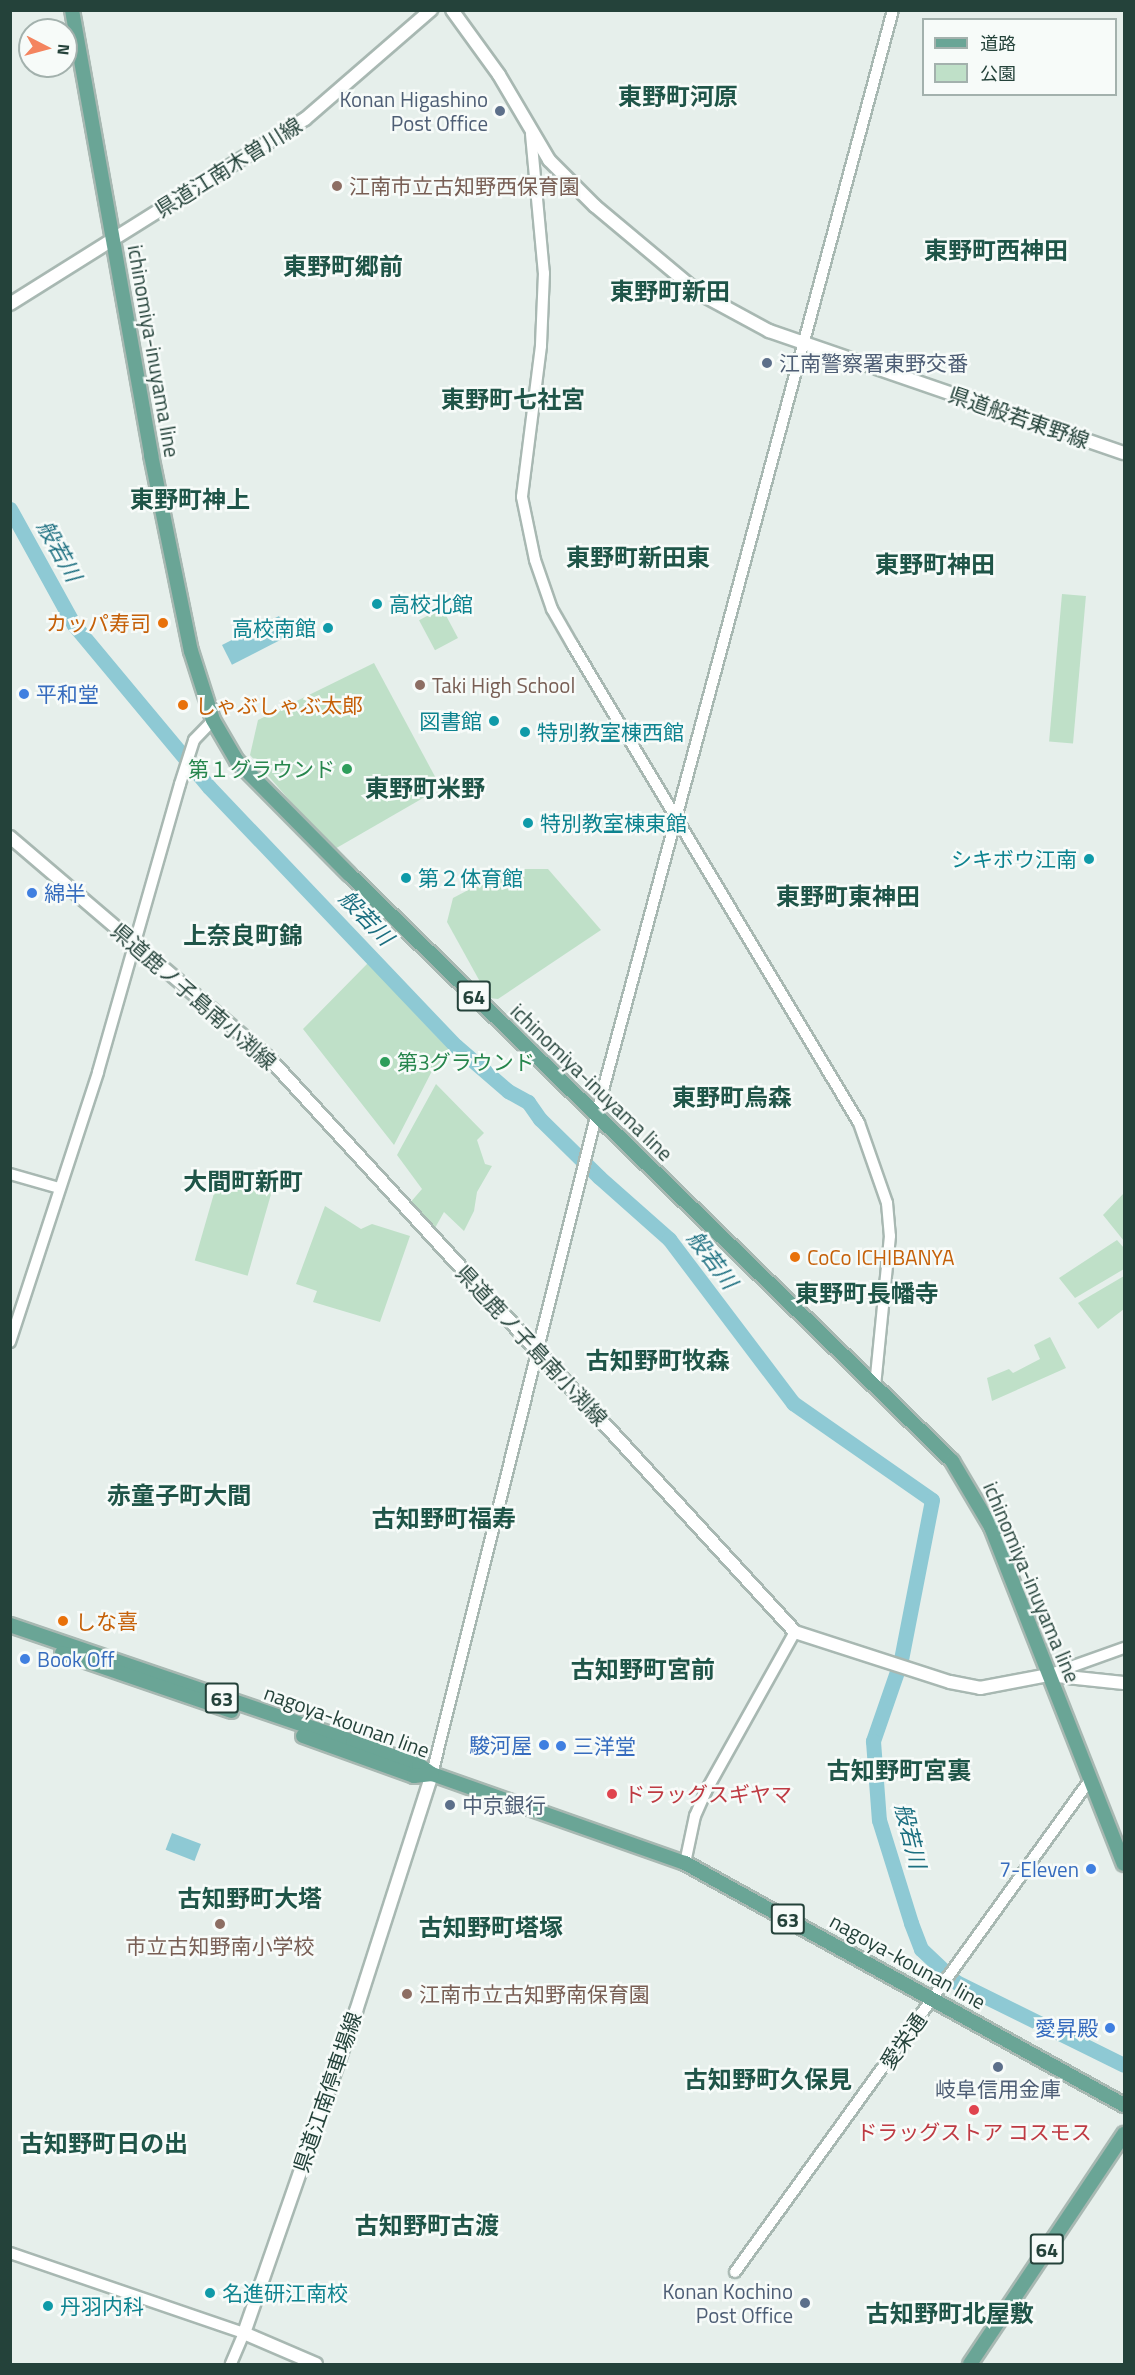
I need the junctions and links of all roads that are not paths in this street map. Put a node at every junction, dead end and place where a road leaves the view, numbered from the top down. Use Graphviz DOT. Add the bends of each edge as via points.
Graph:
graph roads {
  1 [pos="72,10"];
  2 [pos="431,10"];
  3 [pos="452,10"];
  4 [pos="893,10"];
  5 [pos="531,134"];
  6 [pos="112,240"];
  7 [pos="10,304"];
  8 [pos="805,343"];
  9 [pos="1125,453"];
  10 [pos="213,720"];
  11 [pos="676,815"];
  12 [pos="10,837"];
  13 [pos="133,943"];
  14 [pos="596,1116"];
  15 [pos="10,1174"];
  16 [pos="59,1188"];
  17 [pos="10,1342"];
  18 [pos="538,1351"];
  19 [pos="875,1387"];
  20 [pos="10,1625"];
  21 [pos="795,1632"];
  22 [pos="10,1635"];
  23 [pos="1125,1648"];
  24 [pos="1048,1675"];
  25 [pos="1125,1683"];
  26 [pos="432,1774"];
  27 [pos="1090,1780"];
  28 [pos="685,1863"];
  29 [pos="1125,1864"];
  30 [pos="932,1999"];
  31 [pos="1125,2105"];
  32 [pos="1125,2134"];
  33 [pos="10,2253"];
  34 [pos="735,2272"];
  35 [pos="243,2333"];
  36 [pos="231,2364"];
  37 [pos="316,2364"];
  38 [pos="970,2364"];
  1 -- 6 [label="main road, ichinomiya-inuyama line / 64"];
  2 -- 6 [label="main road, 県道江南木曽川線" via="305,119"];
  3 -- 5 [label="main road, 県道般若東野線" via="499,75"];
  4 -- 8 [label="street"];
  5 -- 8 [label="main road, 県道般若東野線" via="549,160 595,206 699,293 769,331"];
  5 -- 11 [label="street" via="544,273 541,346 523,510 552,609"];
  6 -- 7 [label="main road, 県道江南木曽川線"];
  6 -- 10 [label="main road, ichinomiya-inuyama line / 64" via="191,651"];
  8 -- 9 [label="main road, 県道般若東野線"];
  8 -- 11 [label="street"];
  10 -- 13 [label="street" via="194,740"];
  10 -- 14 [label="main road, ichinomiya-inuyama line / 64" via="237,761"];
  11 -- 14 [label="street"];
  11 -- 19 [label="street" via="825,1062 859,1123 876,1168 887,1203 890,1236"];
  12 -- 13 [label="main road, 県道鹿ノ子島南小渕線"];
  13 -- 16 [label="street" via="98,1072"];
  13 -- 18 [label="main road, 県道鹿ノ子島南小渕線" via="275,1064"];
  14 -- 18 [label="street"];
  14 -- 19 [label="main road, ichinomiya-inuyama line / 64"];
  15 -- 16 [label="street"];
  16 -- 17 [label="street"];
  18 -- 21 [label="main road, 県道鹿ノ子島南小渕線"];
  18 -- 26 [label="street"];
  19 -- 24 [label="main road, ichinomiya-inuyama line / 64" via="920,1427 968,1483 991,1527"];
  20 -- 26 [label="main road, nagoya-kounan line / 63" via="386,1754"];
  21 -- 24 [label="main road, 県道鹿ノ子島南小渕線" via="980,1688"];
  21 -- 28 [label="street" via="694,1816"];
  22 -- 26 [label="main road, nagoya-kounan line / 63" via="414,1776"];
  23 -- 24 [label="street"];
  24 -- 25 [label="main road, 県道鹿ノ子島南小渕線"];
  24 -- 27 [label="main road, ichinomiya-inuyama line / 64"];
  26 -- 28 [label="main road, nagoya-kounan line / 63"];
  26 -- 35 [label="main road, 県道江南停車場線" via="356,2011"];
  27 -- 29 [label="main road, ichinomiya-inuyama line / 64"];
  27 -- 30 [label="street, 愛栄通"];
  28 -- 30 [label="main road, nagoya-kounan line / 63"];
  30 -- 31 [label="main road, nagoya-kounan line / 63"];
  30 -- 34 [label="street, 愛栄通"];
  32 -- 38 [label="main road, 64"];
  33 -- 35 [label="street"];
  35 -- 36 [label="street"];
  35 -- 37 [label="main road"];
}
